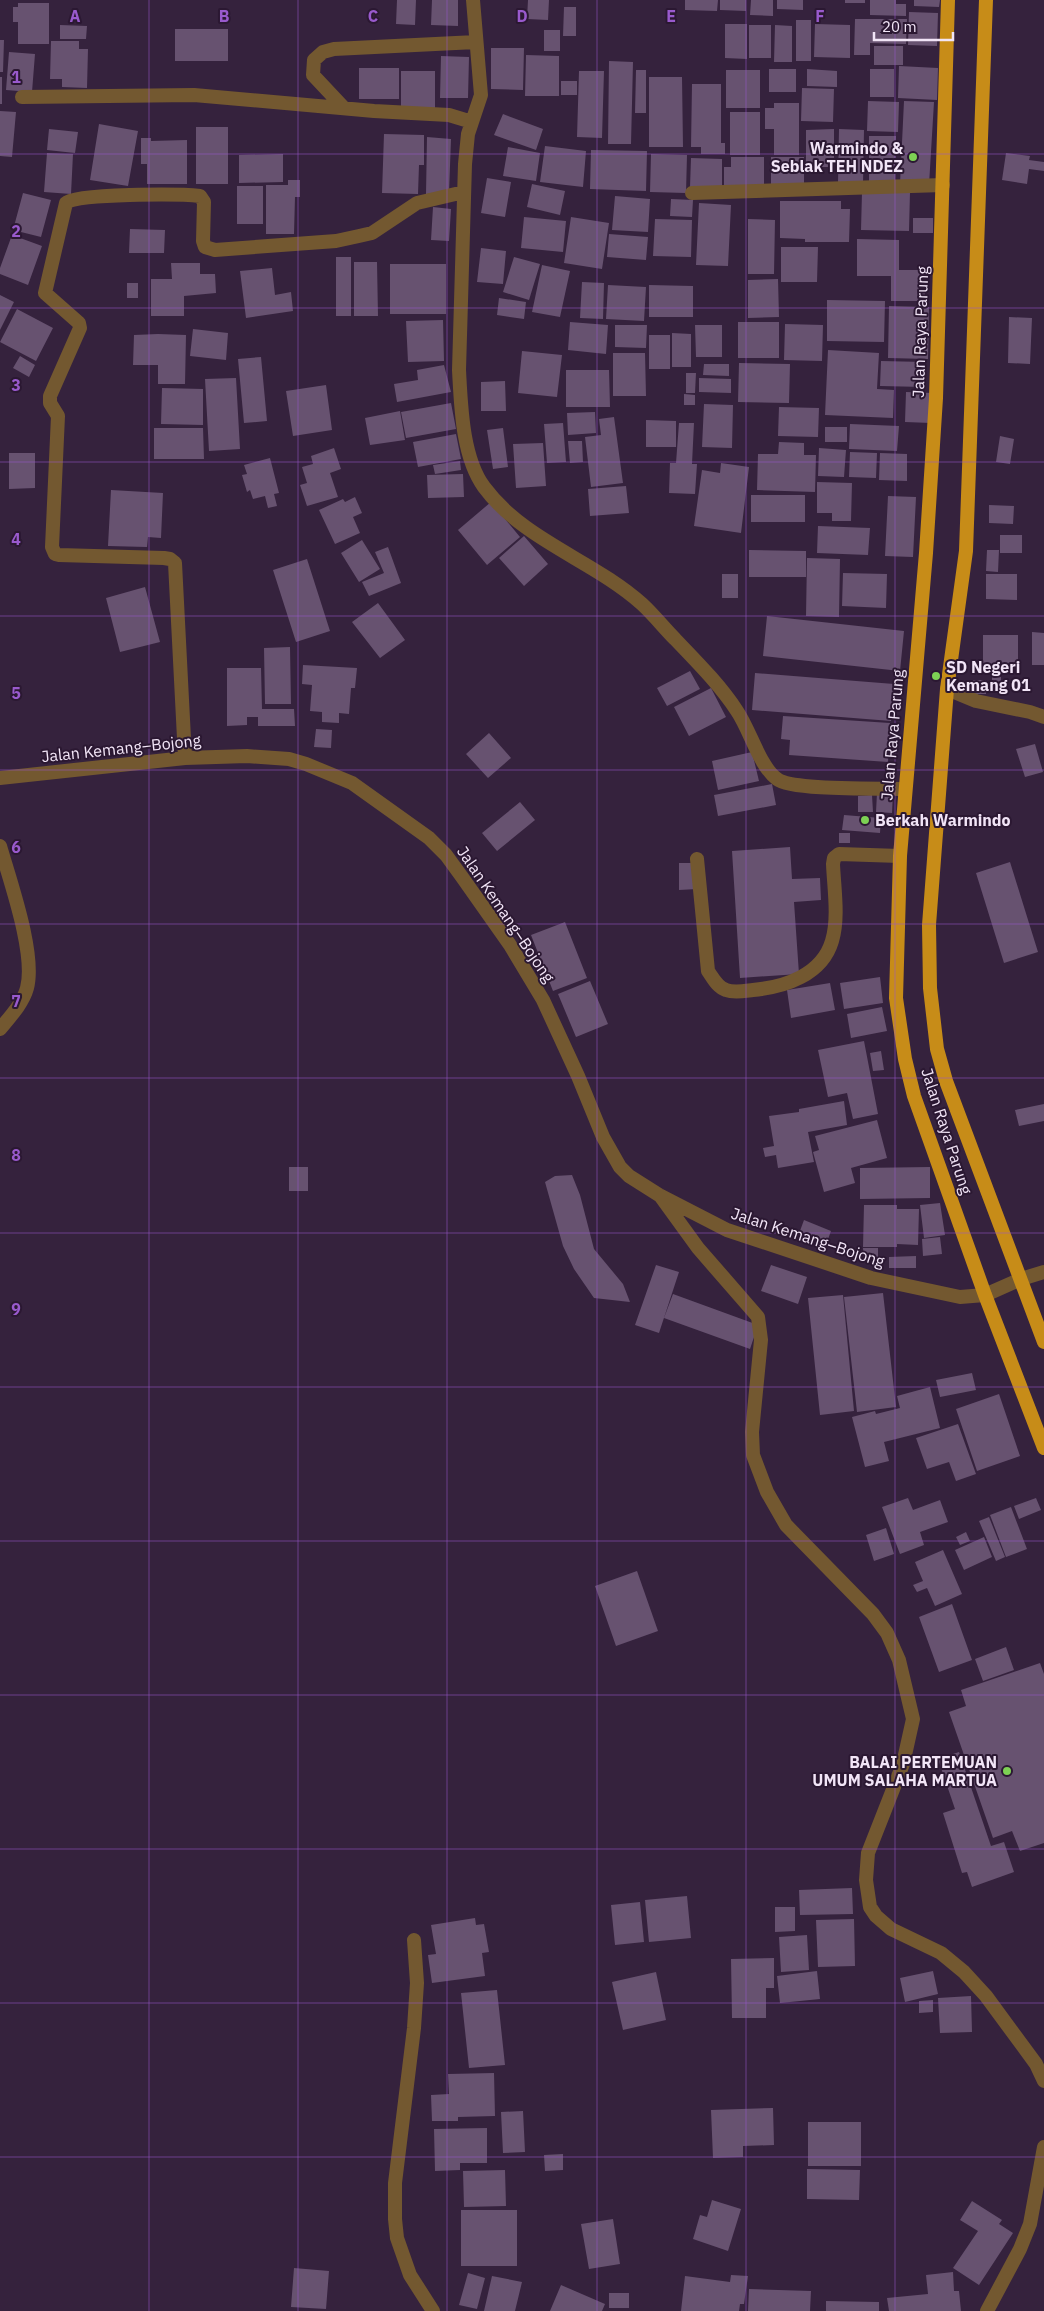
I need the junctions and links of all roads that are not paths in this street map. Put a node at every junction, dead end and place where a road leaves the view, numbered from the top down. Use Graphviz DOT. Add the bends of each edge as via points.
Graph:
graph roads {
  1 [pos="473,0"];
  2 [pos="948,0"];
  3 [pos="986,0"];
  4 [pos="476,42"];
  5 [pos="22,97"];
  6 [pos="344,108"];
  7 [pos="472,122"];
  8 [pos="942,185"];
  9 [pos="464,192"];
  10 [pos="692,193"];
  11 [pos="947,689"];
  12 [pos="1044,717"];
  13 [pos="185,758"];
  14 [pos="0,778"];
  15 [pos="905,789"];
  16 [pos="0,846"];
  17 [pos="900,856"];
  18 [pos="697,859"];
  19 [pos="0,1029"];
  20 [pos="659,1195"];
  21 [pos="1044,1272"];
  22 [pos="1021,1279"];
  23 [pos="985,1295"];
  24 [pos="1044,1342"];
  25 [pos="1044,1448"];
  26 [pos="414,1940"];
  27 [pos="1044,2080"];
  28 [pos="1044,2147"];
  29 [pos="433,2311"];
  30 [pos="987,2311"];
  1 -- 4 [label="street"];
  2 -- 8 [label="highway, Jalan Raya Parung"];
  3 -- 11 [label="highway, Jalan Raya Parung" via="966,551"];
  4 -- 6 [label="street" via="323,52 314,60 313,75"];
  4 -- 7 [label="street" via="480,94"];
  5 -- 6 [label="street" via="194,94"];
  6 -- 7 [label="street" via="449,115"];
  7 -- 9 [label="street" via="468,134"];
  8 -- 10 [label="street"];
  8 -- 15 [label="highway, Jalan Raya Parung" via="936,398"];
  9 -- 13 [label="street" via="417,203 372,233 336,241 215,250 205,247 203,241 204,202 200,196 117,196 74,199 66,204 45,293 79,323 80,328 50,396 50,403 58,416 52,547 59,555 164,558 175,563"];
  9 -- 15 [label="street" via="460,395 469,454 474,471 484,486 510,515 529,530 641,603 707,672 736,710 767,767 778,780 798,785"];
  11 -- 12 [label="street" via="976,702"];
  11 -- 22 [label="highway, Jalan Raya Parung" via="930,926 930,988 937,1049 946,1081"];
  13 -- 14 [label="street, Jalan Kemang–Bojong"];
  13 -- 20 [label="street, Jalan Kemang–Bojong" via="246,756 289,759 306,764 352,783 429,838 446,855 510,944 543,1000 612,1154 629,1176"];
  15 -- 17 [label="highway, Jalan Raya Parung"];
  16 -- 19 [label="street" via="19,916 29,976 20,1003"];
  17 -- 18 [label="street" via="839,854 834,858 832,941 824,958 813,970 791,982 772,988 736,992 724,990 708,971"];
  17 -- 23 [label="highway, Jalan Raya Parung" via="896,998 905,1059 914,1096"];
  20 -- 23 [label="street, Jalan Kemang–Bojong" via="727,1230 871,1278 939,1294 960,1297"];
  20 -- 27 [label="street" via="698,1248 758,1317 761,1340 752,1432 753,1455 767,1492 786,1525 873,1614 899,1660 913,1719 903,1764 868,1853 866,1880 870,1907 891,1929 941,1954 964,1972 1031,2056"];
  21 -- 22 [label="street, Jalan Kemang–Bojong"];
  22 -- 23 [label="street, Jalan Kemang–Bojong"];
  22 -- 24 [label="highway, Jalan Raya Parung"];
  23 -- 25 [label="highway, Jalan Raya Parung"];
  26 -- 29 [label="street" via="417,1983 414,2028 395,2183 395,2219 397,2238 410,2275"];
  28 -- 30 [label="street" via="1030,2224"];
}
